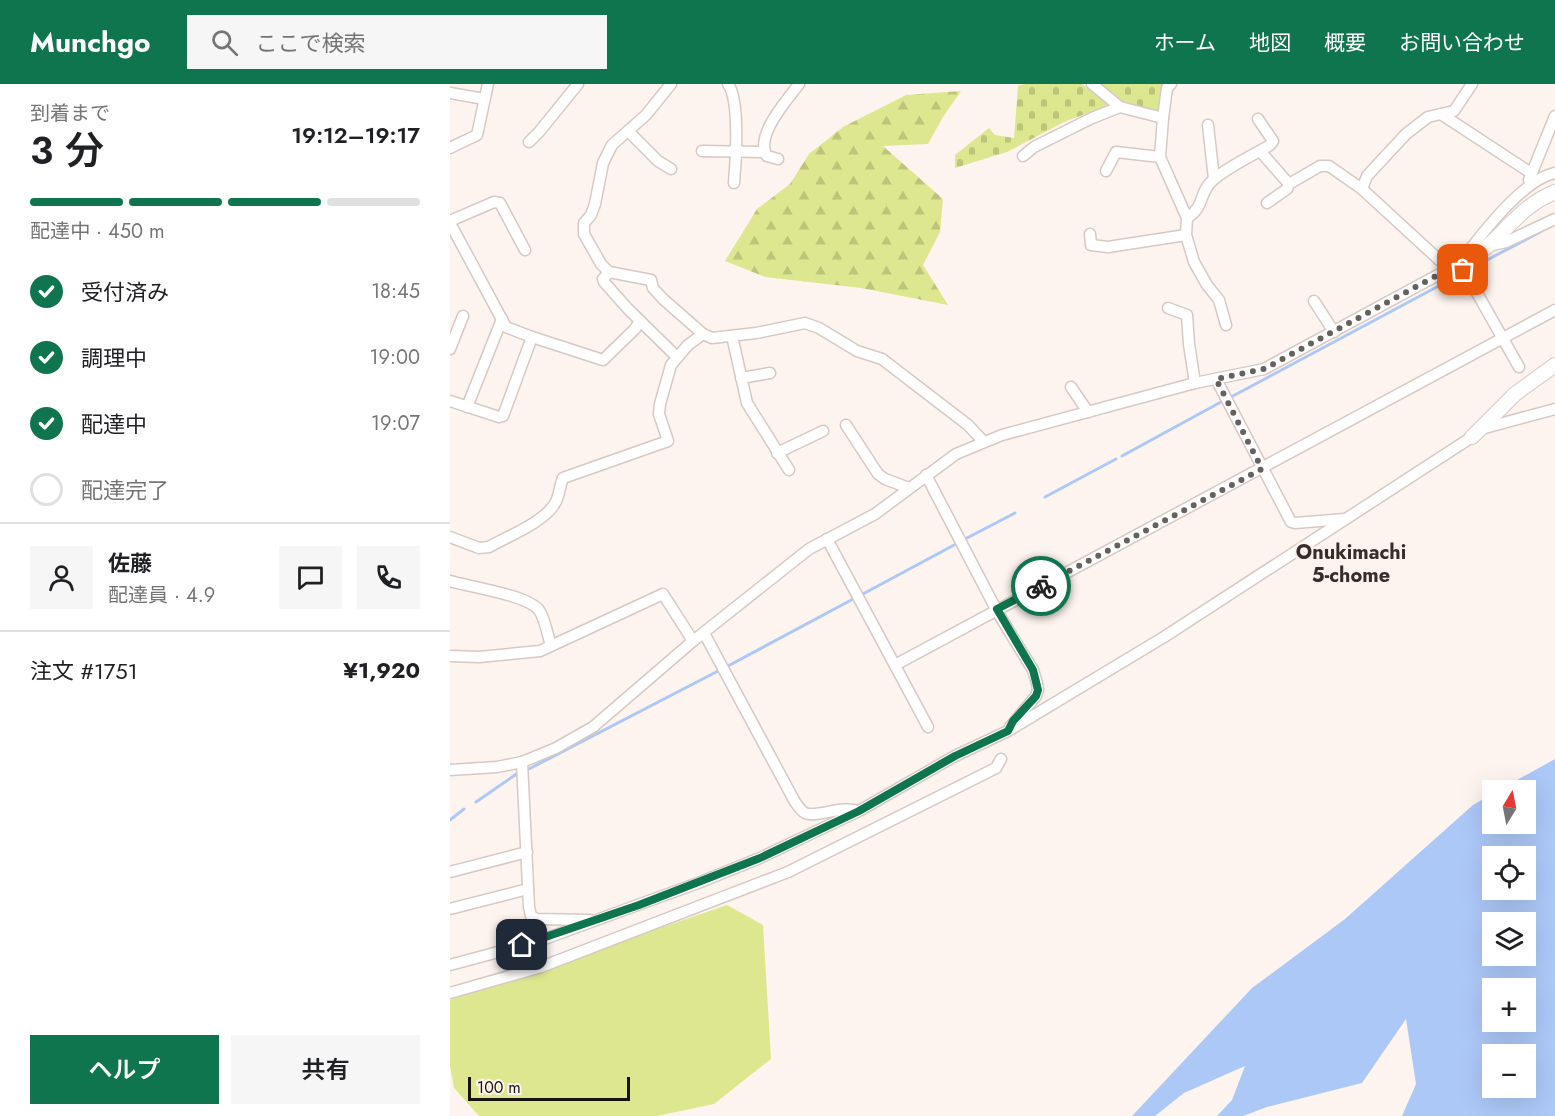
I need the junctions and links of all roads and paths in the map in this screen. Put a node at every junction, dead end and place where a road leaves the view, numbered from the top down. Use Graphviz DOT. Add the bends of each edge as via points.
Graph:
graph roads {
  1 [pos="488,84"];
  2 [pos="578,84"];
  3 [pos="728,84"];
  4 [pos="799,84"];
  5 [pos="1092,84"];
  6 [pos="1171,84"];
  7 [pos="1472,84"];
  8 [pos="665,86"];
  9 [pos="450,93"];
  10 [pos="484,99"];
  11 [pos="1120,107"];
  12 [pos="1441,114"];
  13 [pos="1555,116"];
  14 [pos="1162,118"];
  15 [pos="1258,119"];
  16 [pos="1208,124"];
  17 [pos="629,132"];
  18 [pos="529,142"];
  19 [pos="450,148"];
  20 [pos="736,150"];
  21 [pos="702,151"];
  22 [pos="1260,151"];
  23 [pos="764,152"];
  24 [pos="1023,156"];
  25 [pos="1160,157"];
  26 [pos="778,159"];
  27 [pos="671,169"];
  28 [pos="1106,171"];
  29 [pos="1532,173"];
  30 [pos="1555,173"];
  31 [pos="1214,179"];
  32 [pos="734,183"];
  33 [pos="1289,184"];
  34 [pos="1362,189"];
  35 [pos="1526,189"];
  36 [pos="1555,192"];
  37 [pos="1267,203"];
  38 [pos="1186,218"];
  39 [pos="1555,219"];
  40 [pos="450,222"];
  41 [pos="1090,234"];
  42 [pos="1186,235"];
  43 [pos="1487,246"];
  44 [pos="525,250"];
  45 [pos="1454,266"];
  46 [pos="609,272"];
  47 [pos="1314,301"];
  48 [pos="1168,308"];
  49 [pos="1555,310"];
  50 [pos="463,316"];
  51 [pos="502,319"];
  52 [pos="640,321"];
  53 [pos="1226,324"];
  54 [pos="1334,332"];
  55 [pos="703,334"];
  56 [pos="732,336"];
  57 [pos="532,337"];
  58 [pos="1503,338"];
  59 [pos="450,349"];
  60 [pos="677,357"];
  61 [pos="1555,365"];
  62 [pos="1519,367"];
  63 [pos="770,374"];
  64 [pos="741,378"];
  65 [pos="1216,379"];
  66 [pos="1196,382"];
  67 [pos="1071,387"];
  68 [pos="450,401"];
  69 [pos="467,407"];
  70 [pos="1555,409"];
  71 [pos="1088,412"];
  72 [pos="846,425"];
  73 [pos="823,431"];
  74 [pos="1476,433"];
  75 [pos="983,441"];
  76 [pos="777,453"];
  77 [pos="1262,469"];
  78 [pos="789,470"];
  79 [pos="926,475"];
  80 [pos="909,488"];
  81 [pos="1348,519"];
  82 [pos="450,537"];
  83 [pos="827,539"];
  84 [pos="450,581"];
  85 [pos="997,609"];
  86 [pos="704,633"];
  87 [pos="693,641"];
  88 [pos="551,646"];
  89 [pos="450,656"];
  90 [pos="895,664"];
  91 [pos="928,727"];
  92 [pos="1008,731"];
  93 [pos="1001,759"];
  94 [pos="522,762"];
  95 [pos="450,770"];
  96 [pos="859,811"];
  97 [pos="527,852"];
  98 [pos="450,872"];
  99 [pos="528,889"];
  100 [pos="450,909"];
  101 [pos="600,920"];
  102 [pos="450,965"];
  103 [pos="450,993"];
  1 -- 10 [label="street"];
  2 -- 18 [label="street"];
  3 -- 20 [label="street" via="733,94"];
  4 -- 23 [label="street" via="776,112"];
  5 -- 11 [label="street"];
  6 -- 14 [label="street"];
  7 -- 12 [label="street" via="1454,111"];
  8 -- 17 [label="street"];
  9 -- 10 [label="street"];
  10 -- 19 [label="street" via="477,135"];
  11 -- 14 [label="street"];
  11 -- 24 [label="street" via="1034,147"];
  12 -- 29 [label="street"];
  12 -- 34 [label="street" via="1428,117 1406,134 1366,176"];
  13 -- 29 [label="street"];
  14 -- 25 [label="street"];
  15 -- 22 [label="street" via="1273,141"];
  16 -- 31 [label="street"];
  17 -- 27 [label="street"];
  17 -- 46 [label="street" via="612,145 603,163 595,204 585,223 584,234"];
  20 -- 21 [label="street"];
  20 -- 23 [label="street"];
  20 -- 32 [label="street"];
  22 -- 31 [label="street"];
  22 -- 33 [label="street"];
  23 -- 26 [label="street"];
  25 -- 28 [label="street" via="1116,152"];
  25 -- 38 [label="street"];
  29 -- 35 [label="street"];
  30 -- 35 [label="street"];
  31 -- 38 [label="street" via="1197,212"];
  33 -- 34 [label="street" via="1320,166 1329,166"];
  33 -- 37 [label="street"];
  34 -- 45 [label="street"];
  35 -- 45 [label="street"];
  36 -- 43 [label="street" via="1537,200"];
  38 -- 42 [label="street"];
  39 -- 43 [label="street" via="1506,242"];
  40 -- 44 [label="street" via="494,202 500,203"];
  40 -- 51 [label="street"];
  41 -- 42 [label="street" via="1091,245 1108,247"];
  42 -- 53 [label="street" via="1194,262 1219,300"];
  43 -- 45 [label="street"];
  45 -- 54 [label="street"];
  45 -- 58 [label="street"];
  46 -- 52 [label="street" via="604,282"];
  46 -- 55 [label="street" via="651,279 663,299"];
  47 -- 54 [label="street"];
  48 -- 66 [label="street" via="1187,315"];
  49 -- 58 [label="street"];
  50 -- 59 [label="street"];
  51 -- 57 [label="street" via="506,327"];
  51 -- 69 [label="street"];
  52 -- 57 [label="street" via="603,360"];
  52 -- 60 [label="street"];
  54 -- 65 [label="street" via="1264,369"];
  55 -- 56 [label="street" via="711,338"];
  55 -- 60 [label="street"];
  56 -- 64 [label="street"];
  56 -- 75 [label="street" via="805,323 819,328 857,351 882,359"];
  57 -- 69 [label="street" via="502,416"];
  58 -- 62 [label="street"];
  58 -- 77 [label="street"];
  60 -- 82 [label="street" via="671,365 658,414 668,441 563,478 555,504 545,515 489,547 479,548"];
  61 -- 74 [label="street" via="1515,394"];
  63 -- 64 [label="street"];
  64 -- 76 [label="street" via="747,403"];
  65 -- 66 [label="street"];
  65 -- 77 [label="street"];
  66 -- 71 [label="street"];
  67 -- 71 [label="street"];
  68 -- 69 [label="street"];
  70 -- 74 [label="street"];
  71 -- 75 [label="street"];
  72 -- 80 [label="street" via="878,474"];
  73 -- 76 [label="street"];
  74 -- 81 [label="street"];
  75 -- 79 [label="street"];
  76 -- 78 [label="street"];
  77 -- 81 [label="street" via="1291,522"];
  77 -- 85 [label="street"];
  79 -- 80 [label="street"];
  79 -- 85 [label="street"];
  80 -- 83 [label="street" via="875,514"];
  81 -- 92 [label="street"];
  83 -- 86 [label="street" via="808,549"];
  83 -- 90 [label="street"];
  84 -- 88 [label="street" via="532,604 540,611"];
  85 -- 90 [label="street"];
  85 -- 92 [label="street" via="1033,670 1038,690"];
  86 -- 87 [label="street"];
  86 -- 96 [label="street" via="801,810 810,814 851,808"];
  87 -- 88 [label="street" via="663,594"];
  87 -- 94 [label="street" via="593,727"];
  88 -- 89 [label="street" via="540,651"];
  90 -- 91 [label="street"];
  92 -- 96 [label="street" via="955,756"];
  93 -- 103 [label="street" via="996,768 788,872 541,967"];
  94 -- 95 [label="street"];
  94 -- 97 [label="street"];
  96 -- 101 [label="street" via="760,858"];
  97 -- 98 [label="street"];
  97 -- 99 [label="street"];
  99 -- 100 [label="street"];
  99 -- 101 [label="street" via="531,916 537,919"];
  101 -- 102 [label="street"];
}
